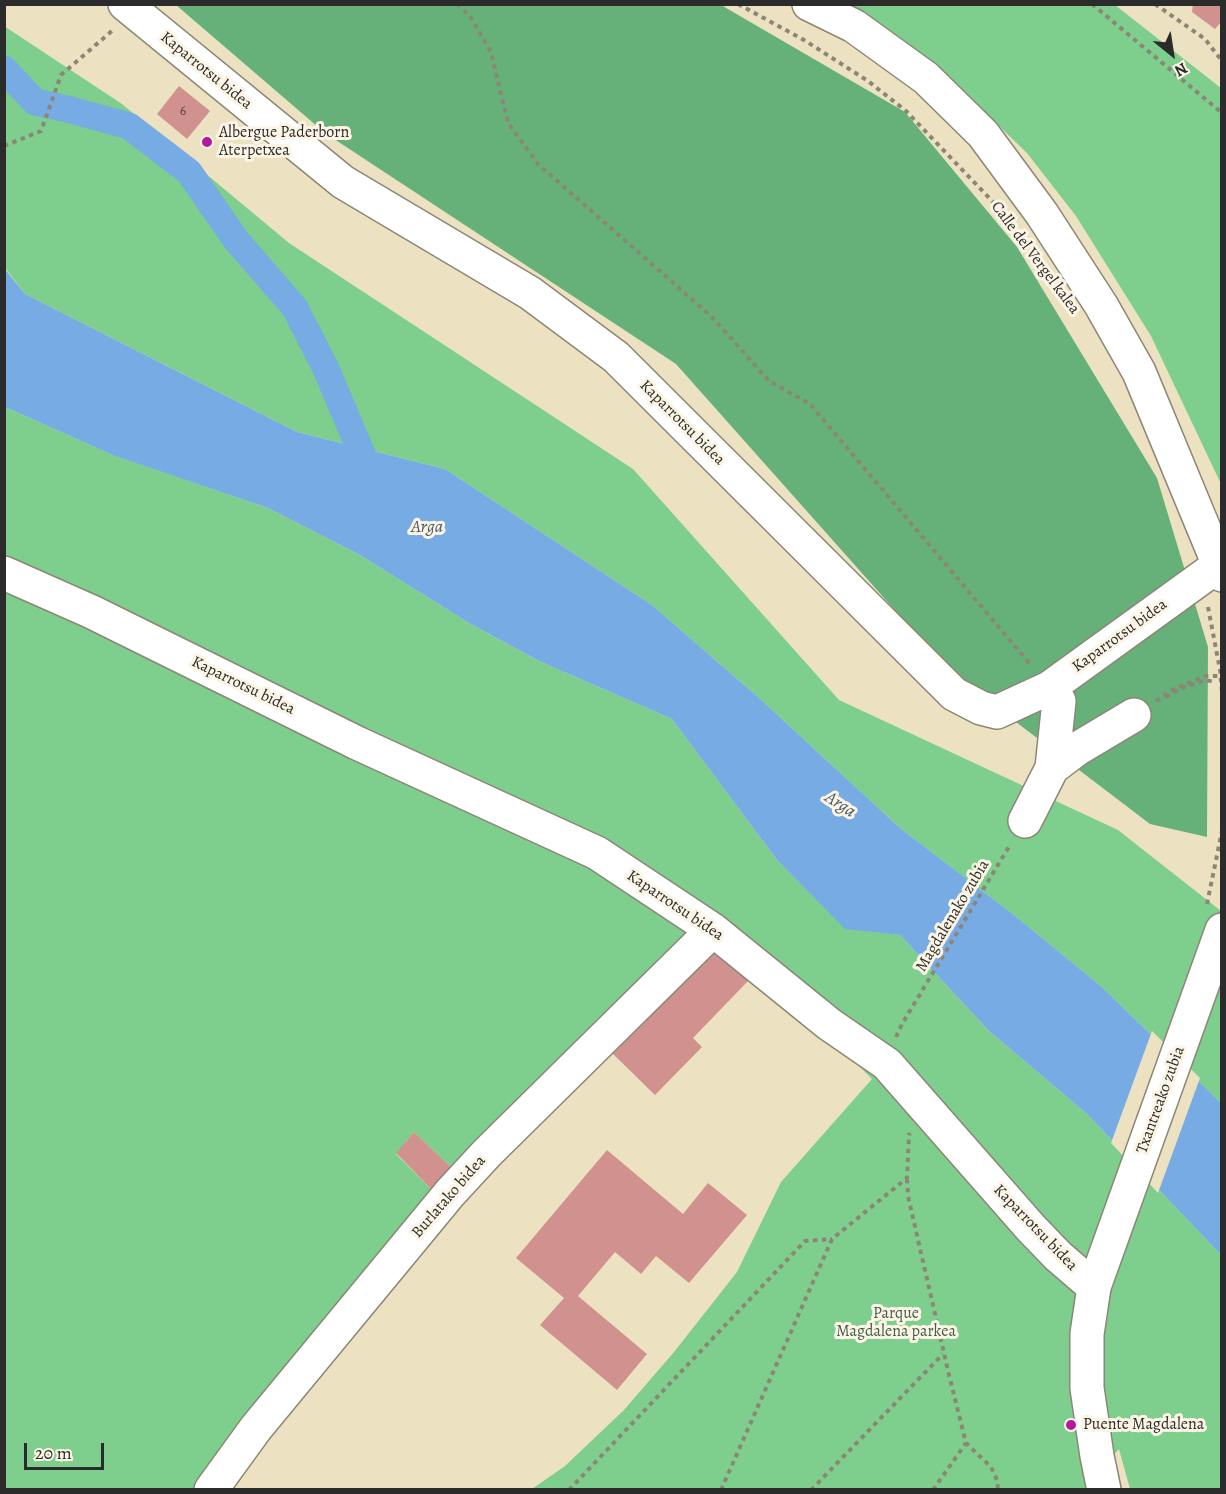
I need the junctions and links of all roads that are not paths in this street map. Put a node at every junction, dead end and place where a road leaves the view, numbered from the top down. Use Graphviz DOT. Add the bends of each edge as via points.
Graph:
graph roads {
  1 [pos="808,4"];
  2 [pos="129,8"];
  3 [pos="1221,569"];
  4 [pos="4,573"];
  5 [pos="1054,695"];
  6 [pos="1134,715"];
  7 [pos="1052,768"];
  8 [pos="1025,821"];
  9 [pos="713,930"];
  10 [pos="1217,945"];
  11 [pos="1094,1287"];
  12 [pos="211,1490"];
  13 [pos="1104,1490"];
  1 -- 3 [label="street, Calle del Vergel kalea" via="854,26 926,78 983,134 1042,214 1139,372"];
  2 -- 5 [label="street, Kaparrotsu bidea" via="343,182 530,293 616,357 954,694 997,712"];
  3 -- 5 [label="street, Kaparrotsu bidea"];
  4 -- 9 [label="street, Kaparrotsu bidea" via="92,612 357,743 597,853"];
  5 -- 7 [label="street"];
  6 -- 7 [label="street"];
  7 -- 8 [label="street"];
  9 -- 11 [label="street, Kaparrotsu bidea" via="829,1024 887,1064 1031,1228"];
  9 -- 12 [label="street, Burlatako bidea" via="450,1193 256,1428"];
  10 -- 11 [label="street, Txantreako zubia"];
  11 -- 13 [label="street, Txantreako zubia" via="1087,1334 1087,1388"];
}
